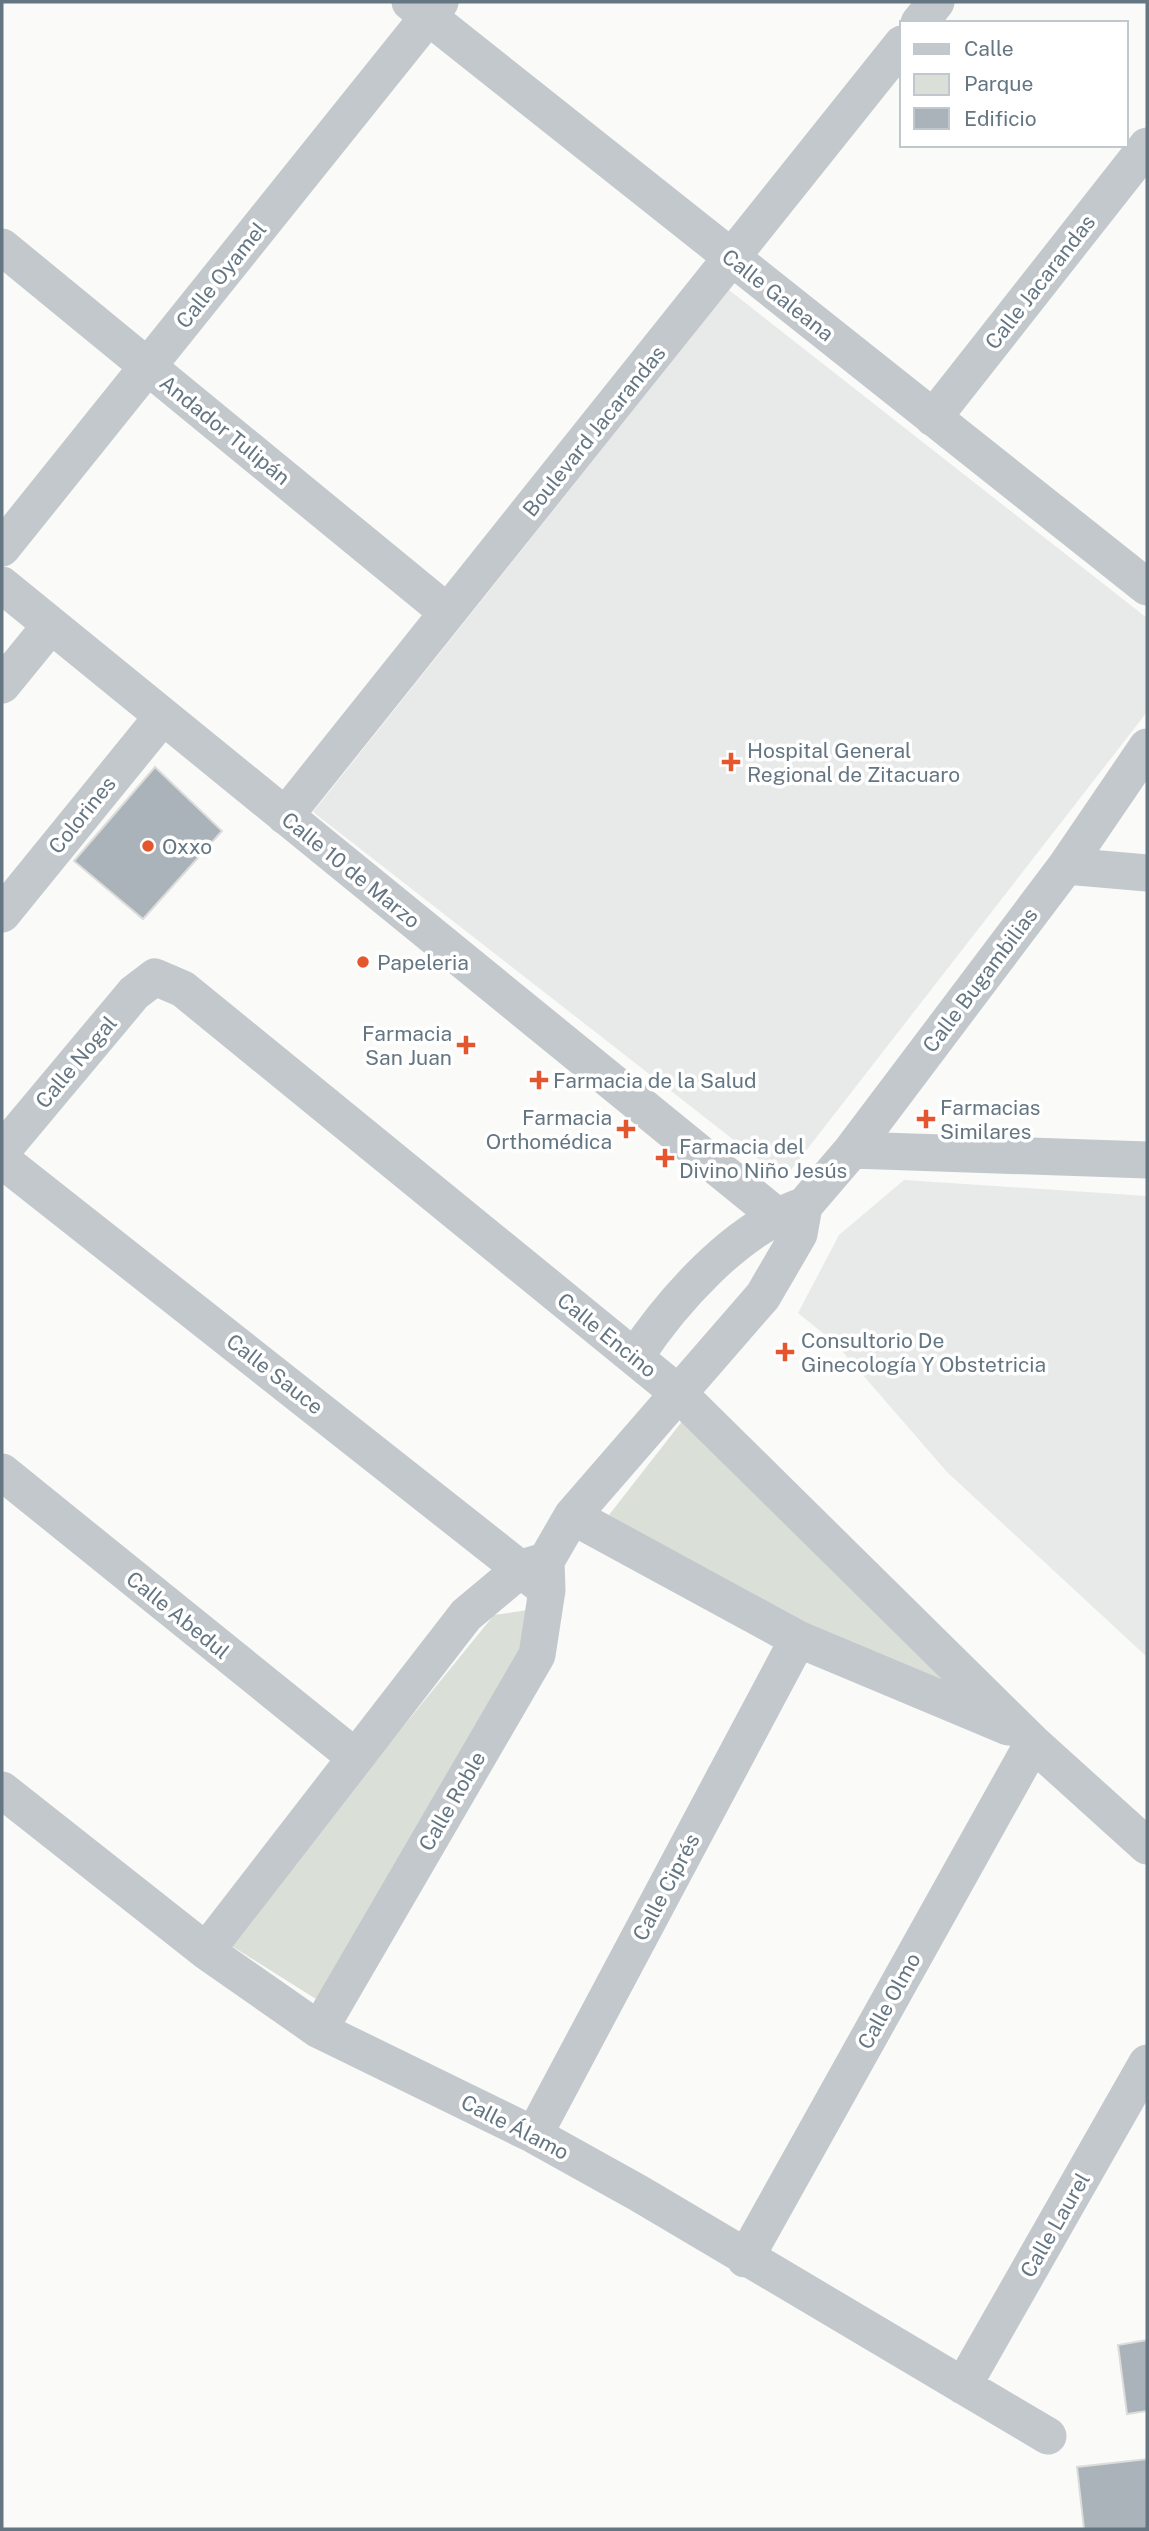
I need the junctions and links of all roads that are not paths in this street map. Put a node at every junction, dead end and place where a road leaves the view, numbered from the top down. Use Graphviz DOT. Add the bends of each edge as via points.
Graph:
graph roads {
  1 [pos="936,2"];
  2 [pos="426,7"];
  3 [pos="921,21"];
  4 [pos="900,47"];
  5 [pos="1147,146"];
  6 [pos="2,247"];
  7 [pos="733,259"];
  8 [pos="148,367"];
  9 [pos="933,418"];
  10 [pos="2,548"];
  11 [pos="1147,587"];
  12 [pos="7,599"];
  13 [pos="447,612"];
  14 [pos="51,625"];
  15 [pos="2,685"];
  16 [pos="163,716"];
  17 [pos="1147,747"];
  18 [pos="285,816"];
  19 [pos="1066,866"];
  20 [pos="1147,873"];
  21 [pos="2,914"];
  22 [pos="155,977"];
  23 [pos="852,1150"];
  24 [pos="2,1152"];
  25 [pos="2,1160"];
  26 [pos="1147,1160"];
  27 [pos="793,1218"];
  28 [pos="635,1357"];
  29 [pos="677,1392"];
  30 [pos="2,1472"];
  31 [pos="572,1516"];
  32 [pos="538,1573"];
  33 [pos="798,1639"];
  34 [pos="1029,1739"];
  35 [pos="355,1757"];
  36 [pos="2,1790"];
  37 [pos="1147,1846"];
  38 [pos="206,1951"];
  39 [pos="319,2030"];
  40 [pos="1147,2063"];
  41 [pos="534,2135"];
  42 [pos="745,2259"];
  43 [pos="963,2386"];
  44 [pos="1048,2436"];
  1 -- 3 [label="street"];
  2 -- 7 [label="street, Calle Galeana"];
  2 -- 8 [label="street, Calle Oyamel"];
  4 -- 7 [label="street, Boulevard Jacarandas"];
  5 -- 9 [label="street, Calle Jacarandas"];
  6 -- 8 [label="street, Andador Tulipán"];
  7 -- 9 [label="street, Calle Galeana"];
  7 -- 13 [label="street, Boulevard Jacarandas"];
  8 -- 10 [label="street, Calle Oyamel"];
  8 -- 13 [label="street, Andador Tulipán"];
  9 -- 11 [label="street, Calle Galeana"];
  12 -- 14 [label="street, Calle 10 de Marzo"];
  13 -- 18 [label="street, Boulevard Jacarandas"];
  14 -- 15 [label="street"];
  14 -- 16 [label="street, Calle 10 de Marzo"];
  16 -- 18 [label="street, Calle 10 de Marzo"];
  16 -- 21 [label="street, Colorines"];
  17 -- 19 [label="street, Calle Bugambilias"];
  18 -- 27 [label="street, Calle 10 de Marzo"];
  19 -- 20 [label="street"];
  19 -- 23 [label="street, Calle Bugambilias"];
  22 -- 24 [label="street, Calle Nogal" via="134,993"];
  22 -- 28 [label="street, Calle Encino" via="183,989"];
  23 -- 26 [label="street"];
  23 -- 27 [label="street, Calle Bugambilias"];
  25 -- 32 [label="street, Calle Sauce"];
  27 -- 28 [label="street" via="720,1258 652,1331"];
  27 -- 29 [label="street, Calle Roble" via="763,1296"];
  28 -- 29 [label="street, Calle Encino"];
  29 -- 31 [label="street, Calle Roble"];
  29 -- 34 [label="street, Calle Encino"];
  30 -- 35 [label="street, Calle Abedul"];
  31 -- 32 [label="street, Calle Roble"];
  31 -- 33 [label="street, Calle Encino"];
  32 -- 35 [label="street, Calle Roble" via="466,1615"];
  32 -- 39 [label="street, Calle Roble" via="537,1655"];
  33 -- 34 [label="street, Calle Encino"];
  33 -- 41 [label="street, Calle Ciprés"];
  34 -- 37 [label="street, Calle Encino"];
  34 -- 42 [label="street, Calle Olmo"];
  35 -- 38 [label="street, Calle Roble"];
  36 -- 38 [label="street, Calle Álamo"];
  38 -- 39 [label="street, Calle Álamo"];
  39 -- 41 [label="street, Calle Álamo"];
  40 -- 43 [label="street, Calle Laurel"];
  41 -- 42 [label="street, Calle Álamo"];
  42 -- 43 [label="street, Calle Álamo" via="856,2319"];
  43 -- 44 [label="street, Calle Álamo"];
}
